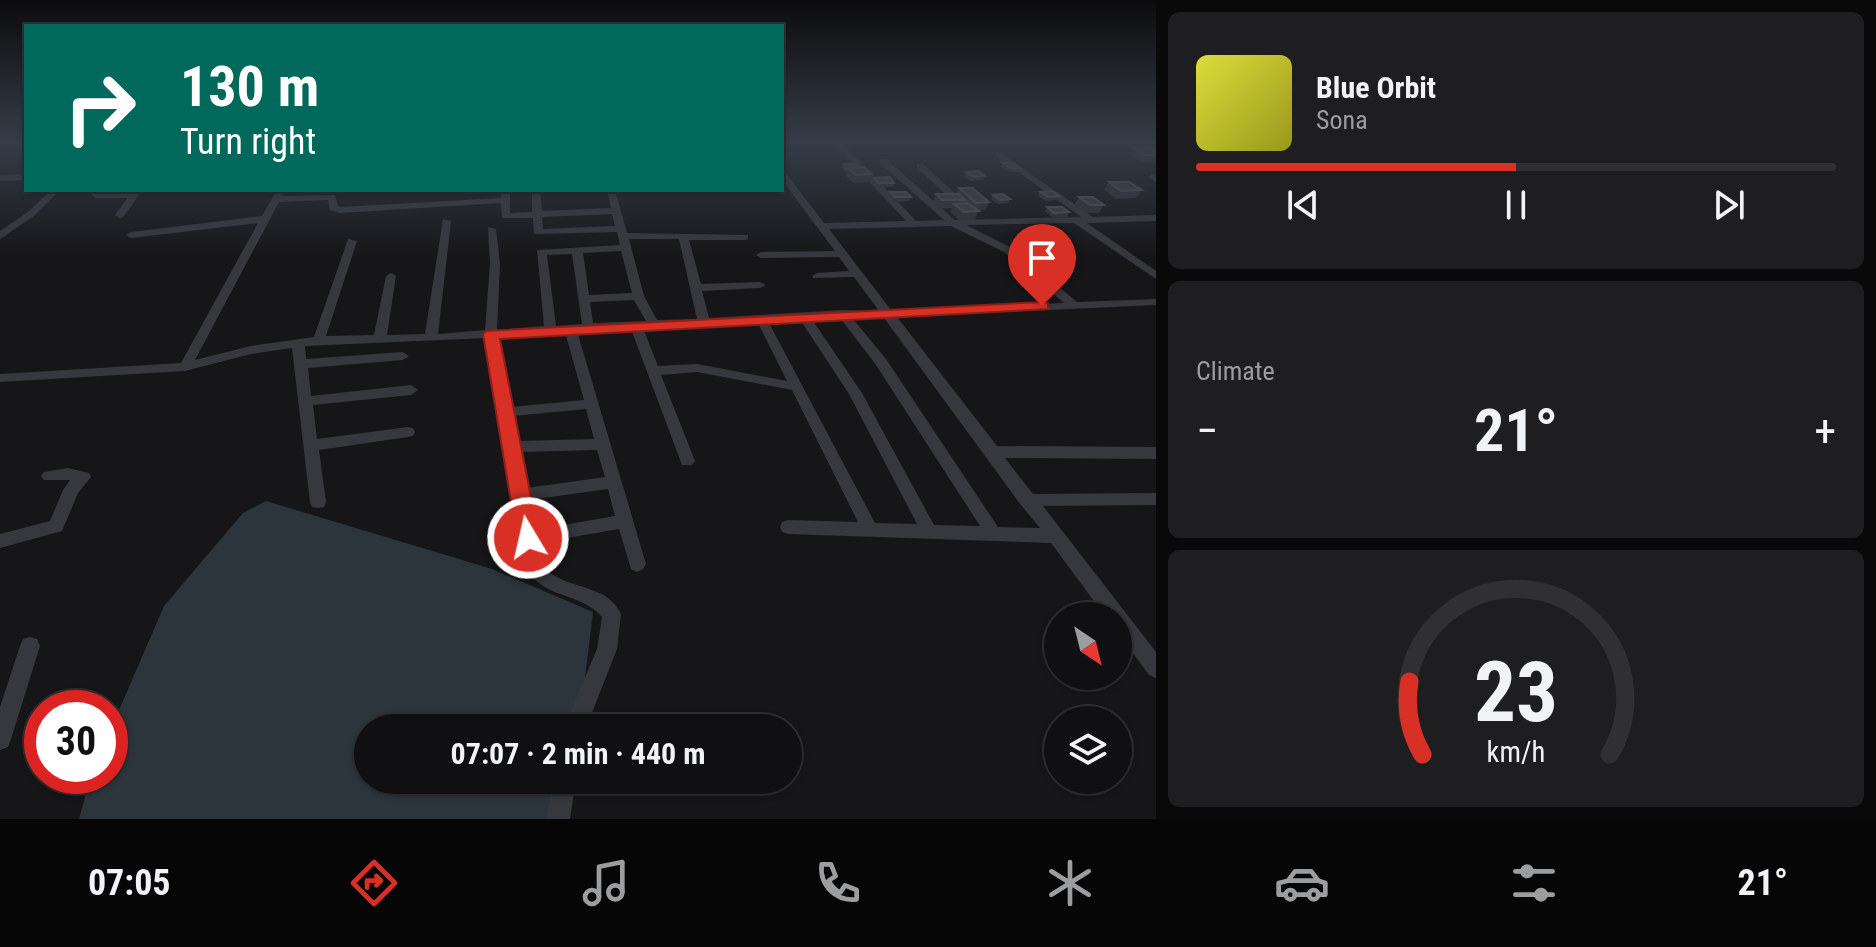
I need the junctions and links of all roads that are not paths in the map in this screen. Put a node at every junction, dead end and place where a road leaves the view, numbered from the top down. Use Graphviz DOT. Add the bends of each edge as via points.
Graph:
graph roads {
  1 [pos="787,181"];
  2 [pos="873,181"];
  3 [pos="906,181"];
  4 [pos="937,181"];
  5 [pos="1037,181"];
  6 [pos="54,192"];
  7 [pos="98,192"];
  8 [pos="536,192"];
  9 [pos="611,192"];
  10 [pos="279,194"];
  11 [pos="506,195"];
  12 [pos="616,211"];
  13 [pos="120,215"];
  14 [pos="538,215"];
  15 [pos="1156,218"];
  16 [pos="265,219"];
  17 [pos="446,221"];
  18 [pos="1077,221"];
  19 [pos="1093,221"];
  20 [pos="982,222"];
  21 [pos="953,223"];
  22 [pos="914,224"];
  23 [pos="820,226"];
  24 [pos="491,229"];
  25 [pos="131,235"];
  26 [pos="0,236"];
  27 [pos="744,237"];
  28 [pos="623,238"];
  29 [pos="684,238"];
  30 [pos="352,241"];
  31 [pos="577,251"];
  32 [pos="841,254"];
  33 [pos="761,255"];
  34 [pos="856,274"];
  35 [pos="391,276"];
  36 [pos="817,276"];
  37 [pos="1156,276"];
  38 [pos="760,285"];
  39 [pos="696,288"];
  40 [pos="638,296"];
  41 [pos="586,299"];
  42 [pos="1156,302"];
  43 [pos="1074,305"];
  44 [pos="885,312"];
  45 [pos="843,314"];
  46 [pos="804,316"];
  47 [pos="761,318"];
  48 [pos="704,321"];
  49 [pos="636,325"];
  50 [pos="654,325"];
  51 [pos="588,327"];
  52 [pos="570,328"];
  53 [pos="550,330"];
  54 [pos="491,334"];
  55 [pos="380,337"];
  56 [pos="431,338"];
  57 [pos="319,340"];
  58 [pos="298,343"];
  59 [pos="403,356"];
  60 [pos="301,364"];
  61 [pos="185,367"];
  62 [pos="652,371"];
  63 [pos="0,378"];
  64 [pos="797,387"];
  65 [pos="411,390"];
  66 [pos="307,401"];
  67 [pos="591,404"];
  68 [pos="505,412"];
  69 [pos="408,432"];
  70 [pos="603,444"];
  71 [pos="312,445"];
  72 [pos="511,447"];
  73 [pos="991,452"];
  74 [pos="1156,453"];
  75 [pos="687,461"];
  76 [pos="49,476"];
  77 [pos="615,482"];
  78 [pos="521,495"];
  79 [pos="1156,499"];
  80 [pos="1027,500"];
  81 [pos="318,502"];
  82 [pos="625,521"];
  83 [pos="788,527"];
  84 [pos="870,529"];
  85 [pos="929,531"];
  86 [pos="993,533"];
  87 [pos="1054,536"];
  88 [pos="528,538"];
  89 [pos="0,541"];
  90 [pos="637,564"];
  91 [pos="1105,602"];
  92 [pos="1132,637"];
  93 [pos="30,646"];
  94 [pos="1156,668"];
  95 [pos="581,714"];
  96 [pos="0,739"];
  97 [pos="562,794"];
  98 [pos="558,819"];
  1 -- 23 [label="street"];
  2 -- 22 [label="street"];
  3 -- 21 [label="street"];
  4 -- 20 [label="street"];
  5 -- 19 [label="street"];
  6 -- 26 [label="street"];
  7 -- 13 [label="street" via="134,195"];
  8 -- 14 [label="street"];
  9 -- 12 [label="street"];
  10 -- 11 [label="street" via="332,197 333,208 340,210"];
  10 -- 16 [label="street"];
  11 -- 14 [label="street" via="505,216"];
  12 -- 14 [label="street"];
  12 -- 28 [label="street"];
  14 -- 28 [label="street" via="538,232"];
  15 -- 19 [label="street"];
  16 -- 25 [label="street"];
  16 -- 61 [label="street"];
  17 -- 56 [label="street"];
  18 -- 19 [label="street"];
  18 -- 20 [label="street"];
  18 -- 37 [label="street"];
  20 -- 21 [label="street"];
  21 -- 22 [label="street"];
  21 -- 43 [label="street" via="1008,250"];
  22 -- 23 [label="street"];
  23 -- 32 [label="street"];
  24 -- 54 [label="street"];
  27 -- 29 [label="street"];
  28 -- 29 [label="street"];
  28 -- 31 [label="street"];
  28 -- 40 [label="street"];
  29 -- 39 [label="street"];
  30 -- 57 [label="street"];
  31 -- 41 [label="street"];
  31 -- 53 [label="street" via="541,252"];
  32 -- 33 [label="street"];
  32 -- 34 [label="street"];
  34 -- 36 [label="street"];
  34 -- 44 [label="street"];
  35 -- 55 [label="street"];
  38 -- 39 [label="street"];
  39 -- 48 [label="street"];
  40 -- 41 [label="street"];
  40 -- 50 [label="street"];
  41 -- 51 [label="street"];
  42 -- 43 [label="street"];
  43 -- 44 [label="street"];
  44 -- 45 [label="street"];
  44 -- 73 [label="street"];
  45 -- 46 [label="street"];
  45 -- 86 [label="street" via="881,362"];
  46 -- 47 [label="street"];
  46 -- 85 [label="street" via="855,393"];
  47 -- 48 [label="street"];
  47 -- 64 [label="street"];
  48 -- 50 [label="street"];
  49 -- 50 [label="street"];
  49 -- 51 [label="street"];
  49 -- 62 [label="street"];
  51 -- 52 [label="street"];
  52 -- 53 [label="street"];
  52 -- 67 [label="street"];
  53 -- 54 [label="street"];
  54 -- 56 [label="street"];
  54 -- 68 [label="street"];
  55 -- 56 [label="street"];
  55 -- 57 [label="street"];
  57 -- 58 [label="street"];
  58 -- 60 [label="street"];
  58 -- 61 [label="street"];
  59 -- 60 [label="street"];
  60 -- 66 [label="street"];
  61 -- 63 [label="street"];
  62 -- 64 [label="street" via="697,368"];
  62 -- 75 [label="street"];
  64 -- 84 [label="street"];
  65 -- 66 [label="street"];
  66 -- 71 [label="street"];
  67 -- 68 [label="street"];
  67 -- 70 [label="street"];
  68 -- 72 [label="street"];
  69 -- 71 [label="street"];
  70 -- 72 [label="street"];
  70 -- 77 [label="street"];
  71 -- 81 [label="street"];
  72 -- 78 [label="street"];
  73 -- 74 [label="street"];
  73 -- 80 [label="street"];
  76 -- 89 [label="street" via="83,477 71,490 56,526"];
  77 -- 78 [label="street"];
  77 -- 82 [label="street"];
  78 -- 88 [label="street"];
  79 -- 80 [label="street"];
  80 -- 87 [label="street"];
  82 -- 88 [label="street"];
  82 -- 90 [label="street"];
  83 -- 84 [label="street"];
  84 -- 85 [label="street"];
  85 -- 86 [label="street"];
  86 -- 87 [label="street"];
  87 -- 91 [label="street"];
  88 -- 95 [label="street" via="533,564 545,581 594,596 612,614 607,649"];
  92 -- 94 [label="street"];
  93 -- 96 [label="street"];
  97 -- 98 [label="street"];
}
